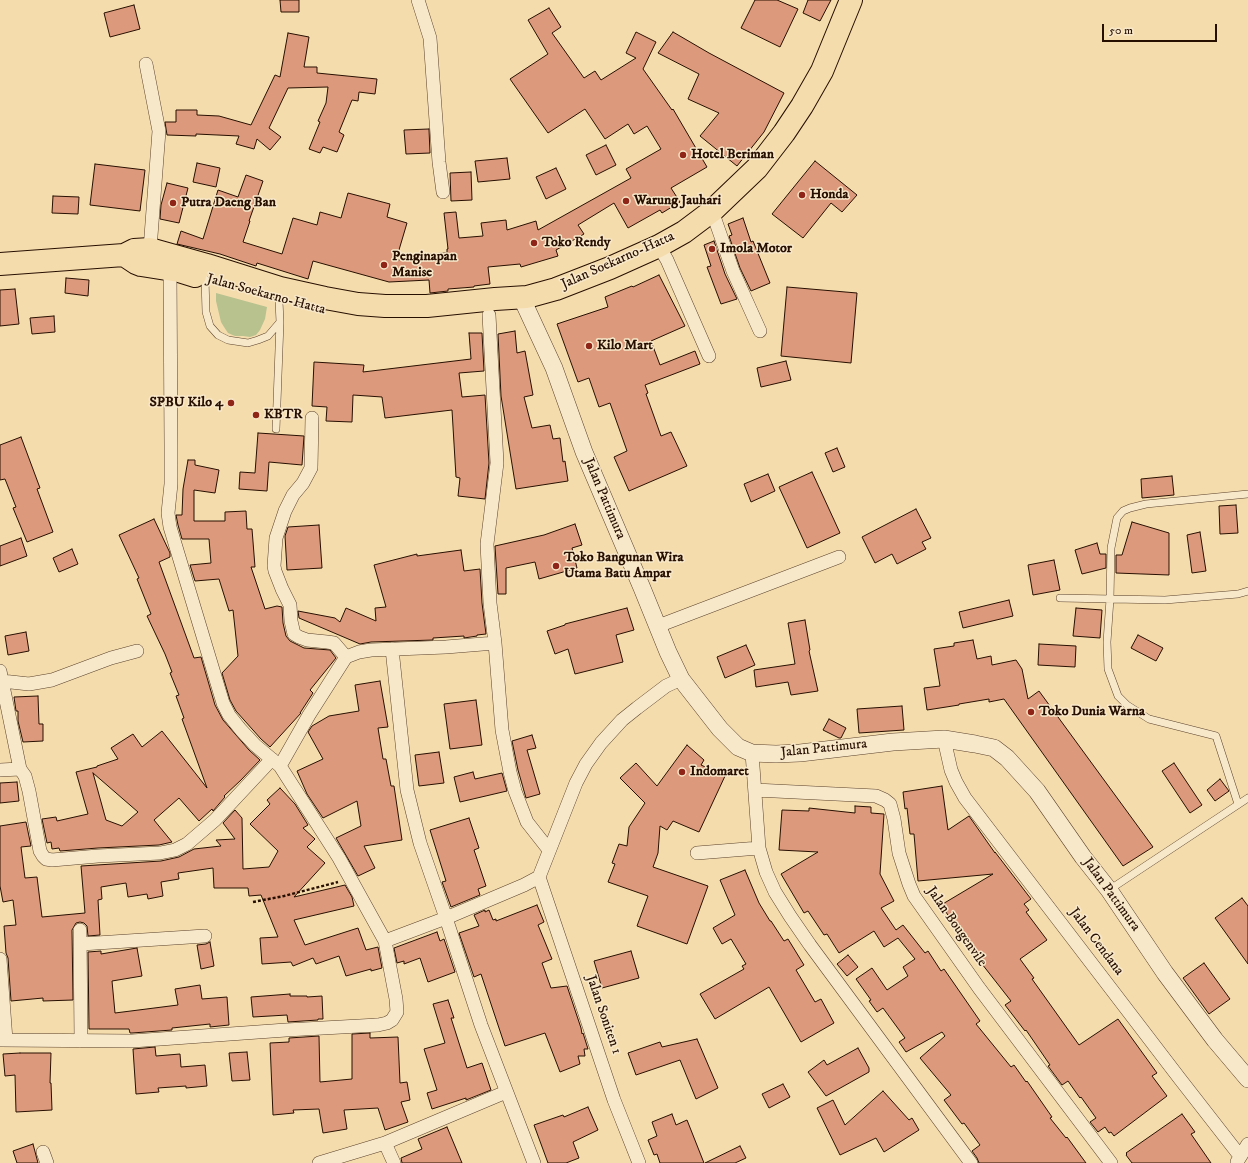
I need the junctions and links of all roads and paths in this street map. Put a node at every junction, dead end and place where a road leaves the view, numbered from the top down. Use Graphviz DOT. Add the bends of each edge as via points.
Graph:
graph roads {
  1 [pos="418,0"];
  2 [pos="851,0"];
  3 [pos="146,64"];
  4 [pos="443,192"];
  5 [pos="712,211"];
  6 [pos="658,246"];
  7 [pos="150,249"];
  8 [pos="124,255"];
  9 [pos="0,264"];
  10 [pos="170,270"];
  11 [pos="205,279"];
  12 [pos="523,299"];
  13 [pos="280,304"];
  14 [pos="489,315"];
  15 [pos="760,331"];
  16 [pos="709,356"];
  17 [pos="312,418"];
  18 [pos="276,429"];
  19 [pos="1248,494"];
  20 [pos="838,557"];
  21 [pos="1248,591"];
  22 [pos="1060,598"];
  23 [pos="1110,599"];
  24 [pos="658,626"];
  25 [pos="495,644"];
  26 [pos="392,650"];
  27 [pos="137,651"];
  28 [pos="346,657"];
  29 [pos="1,676"];
  30 [pos="681,679"];
  31 [pos="944,739"];
  32 [pos="752,753"];
  33 [pos="276,762"];
  34 [pos="20,769"];
  35 [pos="0,770"];
  36 [pos="755,790"];
  37 [pos="1248,798"];
  38 [pos="1238,804"];
  39 [pos="759,848"];
  40 [pos="549,850"];
  41 [pos="697,853"];
  42 [pos="539,877"];
  43 [pos="350,880"];
  44 [pos="1109,890"];
  45 [pos="253,902"];
  46 [pos="446,918"];
  47 [pos="80,930"];
  48 [pos="204,936"];
  49 [pos="385,941"];
  50 [pos="81,944"];
  51 [pos="0,958"];
  52 [pos="3,1040"];
  53 [pos="81,1040"];
  54 [pos="1248,1079"];
  55 [pos="506,1092"];
  56 [pos="385,1143"];
  57 [pos="1248,1144"];
  58 [pos="1238,1159"];
  59 [pos="319,1163"];
  60 [pos="394,1163"];
  61 [pos="534,1163"];
  62 [pos="639,1163"];
  63 [pos="971,1163"];
  64 [pos="1111,1163"];
  1 -- 4 [label="street" via="430,38"];
  2 -- 5 [label="highway, Jalan Soekarno-Hatta" via="822,70 802,106 757,168"];
  3 -- 7 [label="street" via="159,131"];
  5 -- 6 [label="highway, Jalan Soekarno-Hatta" via="684,232"];
  5 -- 15 [label="street" via="733,271"];
  6 -- 12 [label="highway, Jalan Soekarno-Hatta" via="610,268"];
  6 -- 16 [label="street"];
  7 -- 8 [label="highway, Jalan Soekarno-Hatta" via="134,250"];
  7 -- 13 [label="highway, Jalan Soekarno-Hatta" via="206,265"];
  8 -- 9 [label="highway, Jalan Soekarno-Hatta"];
  8 -- 10 [label="highway, Jalan Soekarno-Hatta" via="141,265"];
  10 -- 11 [label="highway, Jalan Soekarno-Hatta"];
  10 -- 33 [label="street" via="170,527 223,703 241,730"];
  11 -- 13 [label="highway, Jalan Soekarno-Hatta" via="255,293"];
  11 -- 13 [label="lane" via="206,312 210,326 218,335 228,340 248,343 268,336"];
  12 -- 13 [label="highway, Jalan Soekarno-Hatta" via="427,306 385,306 325,298"];
  12 -- 14 [label="highway, Jalan Soekarno-Hatta"];
  12 -- 24 [label="street, Jalan Pattimura" via="554,368 584,452"];
  13 -- 14 [label="highway, Jalan Soekarno-Hatta" via="387,320"];
  13 -- 18 [label="lane"];
  14 -- 25 [label="street" via="497,463 487,544"];
  17 -- 28 [label="street" via="311,468 285,511 276,538 274,566 290,605 294,634 307,640 334,644"];
  19 -- 23 [label="lane" via="1146,504 1123,511 1117,518 1111,548"];
  20 -- 24 [label="street"];
  21 -- 23 [label="lane" via="1165,600"];
  22 -- 23 [label="lane"];
  23 -- 38 [label="lane" via="1108,669 1118,696 1149,719 1216,736"];
  24 -- 30 [label="street, Jalan Pattimura"];
  25 -- 26 [label="street"];
  25 -- 40 [label="street" via="502,730 510,772 527,822"];
  26 -- 28 [label="street" via="359,652"];
  26 -- 46 [label="street" via="407,790 420,843"];
  27 -- 29 [label="street" via="52,680 29,684"];
  28 -- 33 [label="street"];
  29 -- 34 [label="street"];
  30 -- 32 [label="street, Jalan Pattimura" via="738,747"];
  30 -- 40 [label="street" via="666,686 637,708 601,743 576,783"];
  31 -- 32 [label="street, Jalan Pattimura" via="800,753"];
  31 -- 44 [label="street, Jalan Pattimura" via="994,748 1007,758 1037,791"];
  31 -- 58 [label="street, Jalan Cendana" via="951,770 965,798"];
  32 -- 36 [label="street"];
  33 -- 34 [label="street" via="215,820 187,844 175,850 52,860 46,859 40,851 27,781"];
  33 -- 43 [label="street" via="321,829"];
  34 -- 35 [label="street"];
  36 -- 39 [label="street"];
  36 -- 64 [label="street, Jalan Bougenvile" via="876,796 890,804 899,852 914,896 979,988"];
  37 -- 38 [label="lane"];
  38 -- 44 [label="lane"];
  39 -- 41 [label="street"];
  39 -- 63 [label="street" via="766,872 790,916"];
  40 -- 42 [label="street"];
  42 -- 46 [label="street"];
  42 -- 62 [label="street, Jalan Soniten 1" via="614,1100"];
  43 -- 45 [label="path"];
  43 -- 49 [label="street"];
  44 -- 54 [label="street, Jalan Pattimura" via="1165,973"];
  46 -- 49 [label="street"];
  46 -- 55 [label="street"];
  47 -- 50 [label="street"];
  48 -- 50 [label="street"];
  49 -- 53 [label="street" via="397,1012 387,1023 132,1041"];
  50 -- 53 [label="street"];
  51 -- 52 [label="street"];
  52 -- 53 [label="street"];
  55 -- 56 [label="street"];
  55 -- 61 [label="street"];
  56 -- 59 [label="street"];
  56 -- 60 [label="street"];
  57 -- 58 [label="street"];
}
